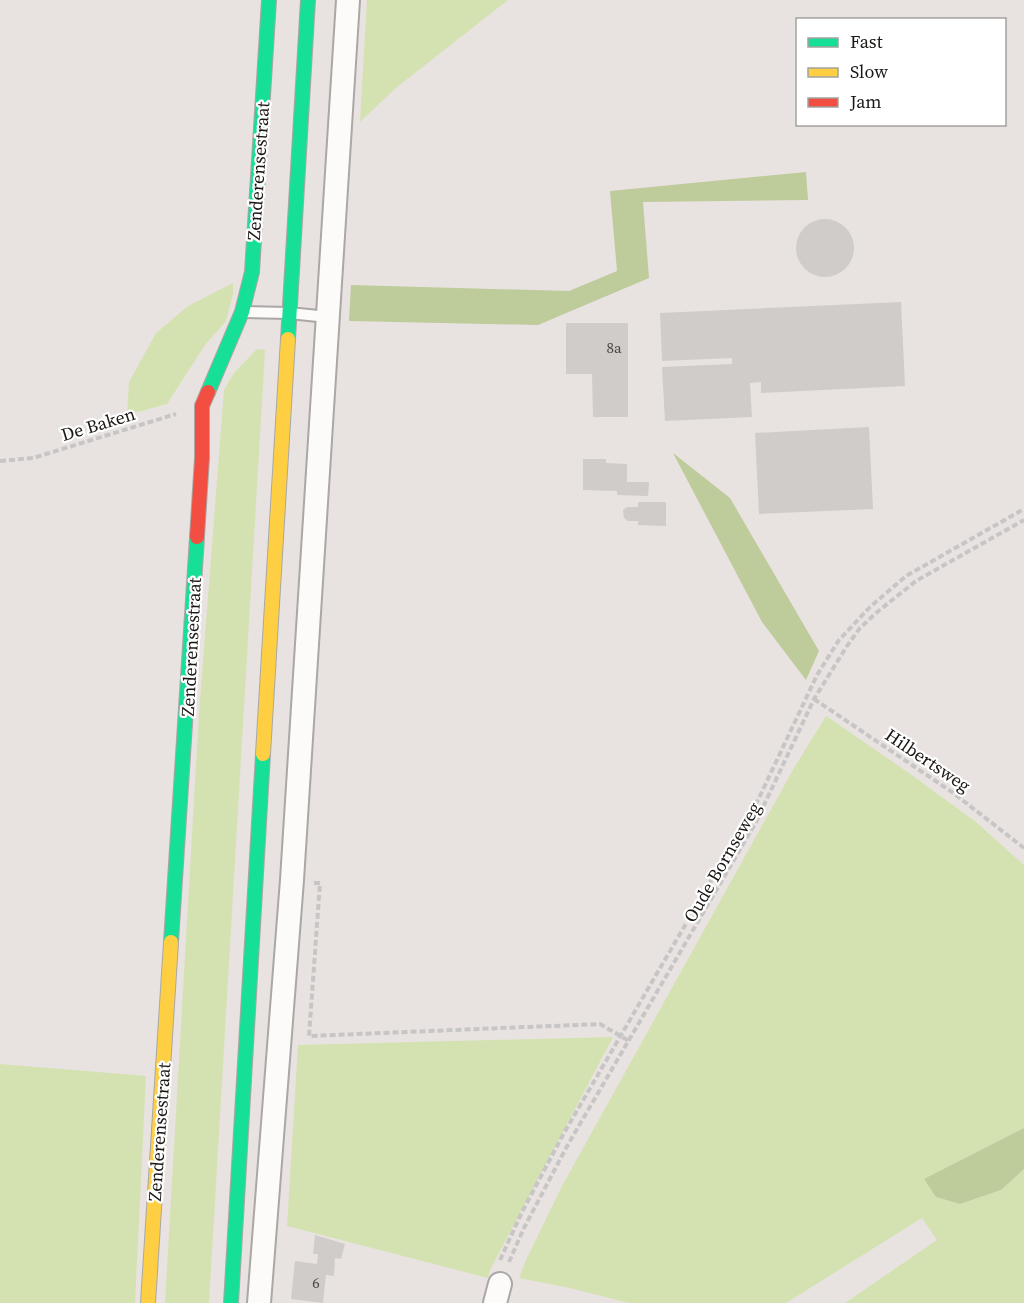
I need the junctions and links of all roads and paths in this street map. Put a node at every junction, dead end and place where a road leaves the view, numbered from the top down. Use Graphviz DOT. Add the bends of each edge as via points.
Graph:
graph roads {
  1 [pos="269,0"];
  2 [pos="308,0"];
  3 [pos="348,0"];
  4 [pos="242,312"];
  5 [pos="289,313"];
  6 [pos="328,317"];
  7 [pos="202,406"];
  8 [pos="0,461"];
  9 [pos="1024,509"];
  10 [pos="1024,520"];
  11 [pos="814,699"];
  12 [pos="1024,848"];
  13 [pos="292,880"];
  14 [pos="620,1036"];
  15 [pos="629,1041"];
  16 [pos="497,1294"];
  17 [pos="148,1303"];
  18 [pos="231,1303"];
  19 [pos="259,1303"];
  1 -- 4 [label="street, Zenderensestraat" via="252,272"];
  2 -- 5 [label="street"];
  3 -- 6 [label="street"];
  4 -- 5 [label="lane"];
  4 -- 7 [label="street, Zenderensestraat"];
  5 -- 6 [label="lane"];
  5 -- 18 [label="street"];
  6 -- 13 [label="street"];
  7 -- 8 [label="path, De Baken" via="33,458"];
  7 -- 17 [label="street, Zenderensestraat" via="202,458"];
  9 -- 14 [label="path, Oude Bornseweg" via="906,576 839,640 817,675 734,844"];
  10 -- 11 [label="path, Oude Bornseweg" via="893,597 860,628"];
  11 -- 12 [label="path, Hilbertsweg" via="952,792"];
  11 -- 15 [label="path, Oude Bornseweg" via="756,822"];
  13 -- 14 [label="path" via="320,883 309,1036 600,1024"];
  13 -- 19 [label="street"];
  14 -- 15 [label="path"];
  14 -- 16 [label="path, Oude Bornseweg" via="522,1212 499,1262"];
  15 -- 16 [label="path, Oude Bornseweg" via="524,1228"];
}
